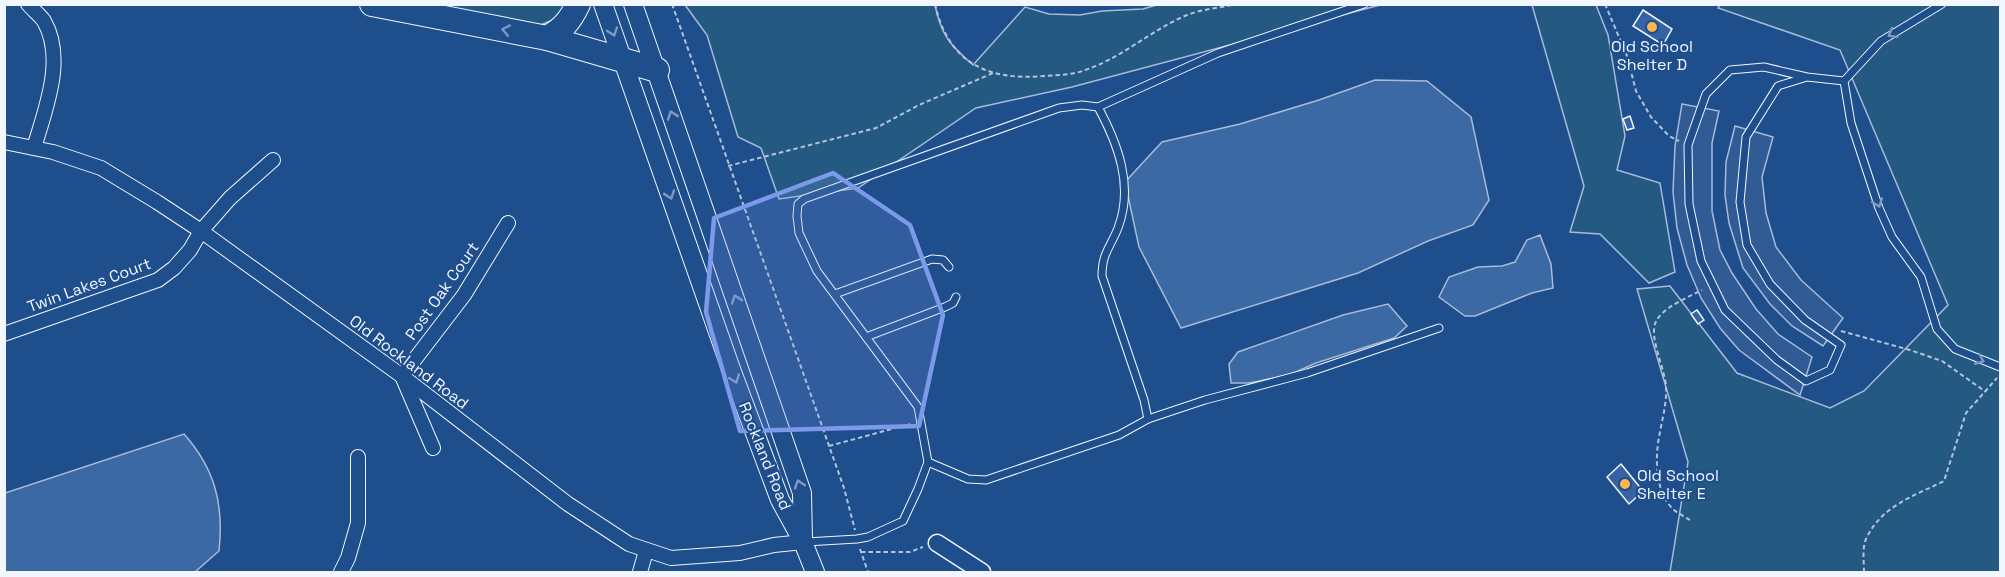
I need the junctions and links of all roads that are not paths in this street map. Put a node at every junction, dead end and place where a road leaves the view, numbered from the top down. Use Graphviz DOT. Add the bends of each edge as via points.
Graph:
graph roads {
  1 [pos="28,4"];
  2 [pos="372,4"];
  3 [pos="578,4"];
  4 [pos="603,4"];
  5 [pos="633,4"];
  6 [pos="1364,4"];
  7 [pos="1942,4"];
  8 [pos="547,38"];
  9 [pos="623,60"];
  10 [pos="657,70"];
  11 [pos="1807,76"];
  12 [pos="1844,81"];
  13 [pos="1098,107"];
  14 [pos="4,142"];
  15 [pos="34,148"];
  16 [pos="273,160"];
  17 [pos="508,223"];
  18 [pos="201,231"];
  19 [pos="949,267"];
  20 [pos="835,294"];
  21 [pos="956,297"];
  22 [pos="1439,328"];
  23 [pos="4,334"];
  24 [pos="866,337"];
  25 [pos="2001,367"];
  26 [pos="402,376"];
  27 [pos="1148,419"];
  28 [pos="433,448"];
  29 [pos="358,457"];
  30 [pos="928,462"];
  31 [pos="803,542"];
  32 [pos="937,543"];
  33 [pos="646,551"];
  34 [pos="341,573"];
  35 [pos="640,573"];
  36 [pos="815,573"];
  37 [pos="982,573"];
  1 -- 15 [label="street" via="44,21 53,46 52,75"];
  8 -- 2 [label="highway, one-way"];
  3 -- 8 [label="highway" via="563,29"];
  4 -- 9 [label="main road, Rockland Road, one-way"];
  5 -- 10 [label="main road, Rockland Road"];
  6 -- 13 [label="lane" via="1218,53"];
  7 -- 12 [label="lane, one-way" via="1881,40"];
  8 -- 9 [label="highway"];
  9 -- 10 [label="highway"];
  9 -- 31 [label="main road, Rockland Road, one-way" via="780,501"];
  31 -- 10 [label="main road, Rockland Road, one-way" via="802,493"];
  11 -- 11 [label="lane" via="1778,86 1746,137 1740,202 1747,245 1770,284 1805,320 1841,345 1830,370 1806,381 1777,360 1725,310 1701,261 1689,204 1688,145 1707,94 1730,70 1764,67"];
  11 -- 12 [label="lane"];
  12 -- 25 [label="lane, one-way" via="1851,123 1879,208 1892,237 1921,277 1937,329 1955,349"];
  13 -- 20 [label="lane" via="1059,108 798,204 799,232 817,271"];
  13 -- 27 [label="lane" via="1113,134 1124,171 1124,202 1118,227 1102,260 1102,276"];
  14 -- 15 [label="street, Old Rockland Road"];
  15 -- 18 [label="street, Old Rockland Road" via="101,168"];
  16 -- 18 [label="street, Twin Lakes Court" via="230,198"];
  17 -- 26 [label="street, Post Oak Court" via="464,295"];
  18 -- 23 [label="street, Twin Lakes Court" via="190,250 158,280"];
  18 -- 26 [label="street, Old Rockland Road"];
  19 -- 20 [label="lane" via="943,260 932,259"];
  20 -- 24 [label="lane"];
  21 -- 24 [label="lane" via="945,307"];
  22 -- 27 [label="lane" via="1307,373"];
  24 -- 30 [label="lane" via="918,407"];
  26 -- 28 [label="street"];
  26 -- 33 [label="street, Old Rockland Road" via="568,504 628,544"];
  27 -- 30 [label="lane" via="1119,435 986,480 968,479"];
  29 -- 34 [label="street" via="358,523"];
  30 -- 31 [label="lane" via="903,521 868,537"];
  31 -- 33 [label="street, Old Rockland Road" via="701,557 671,558"];
  31 -- 36 [label="main road"];
  32 -- 37 [label="street"];
  33 -- 35 [label="street"];
}
